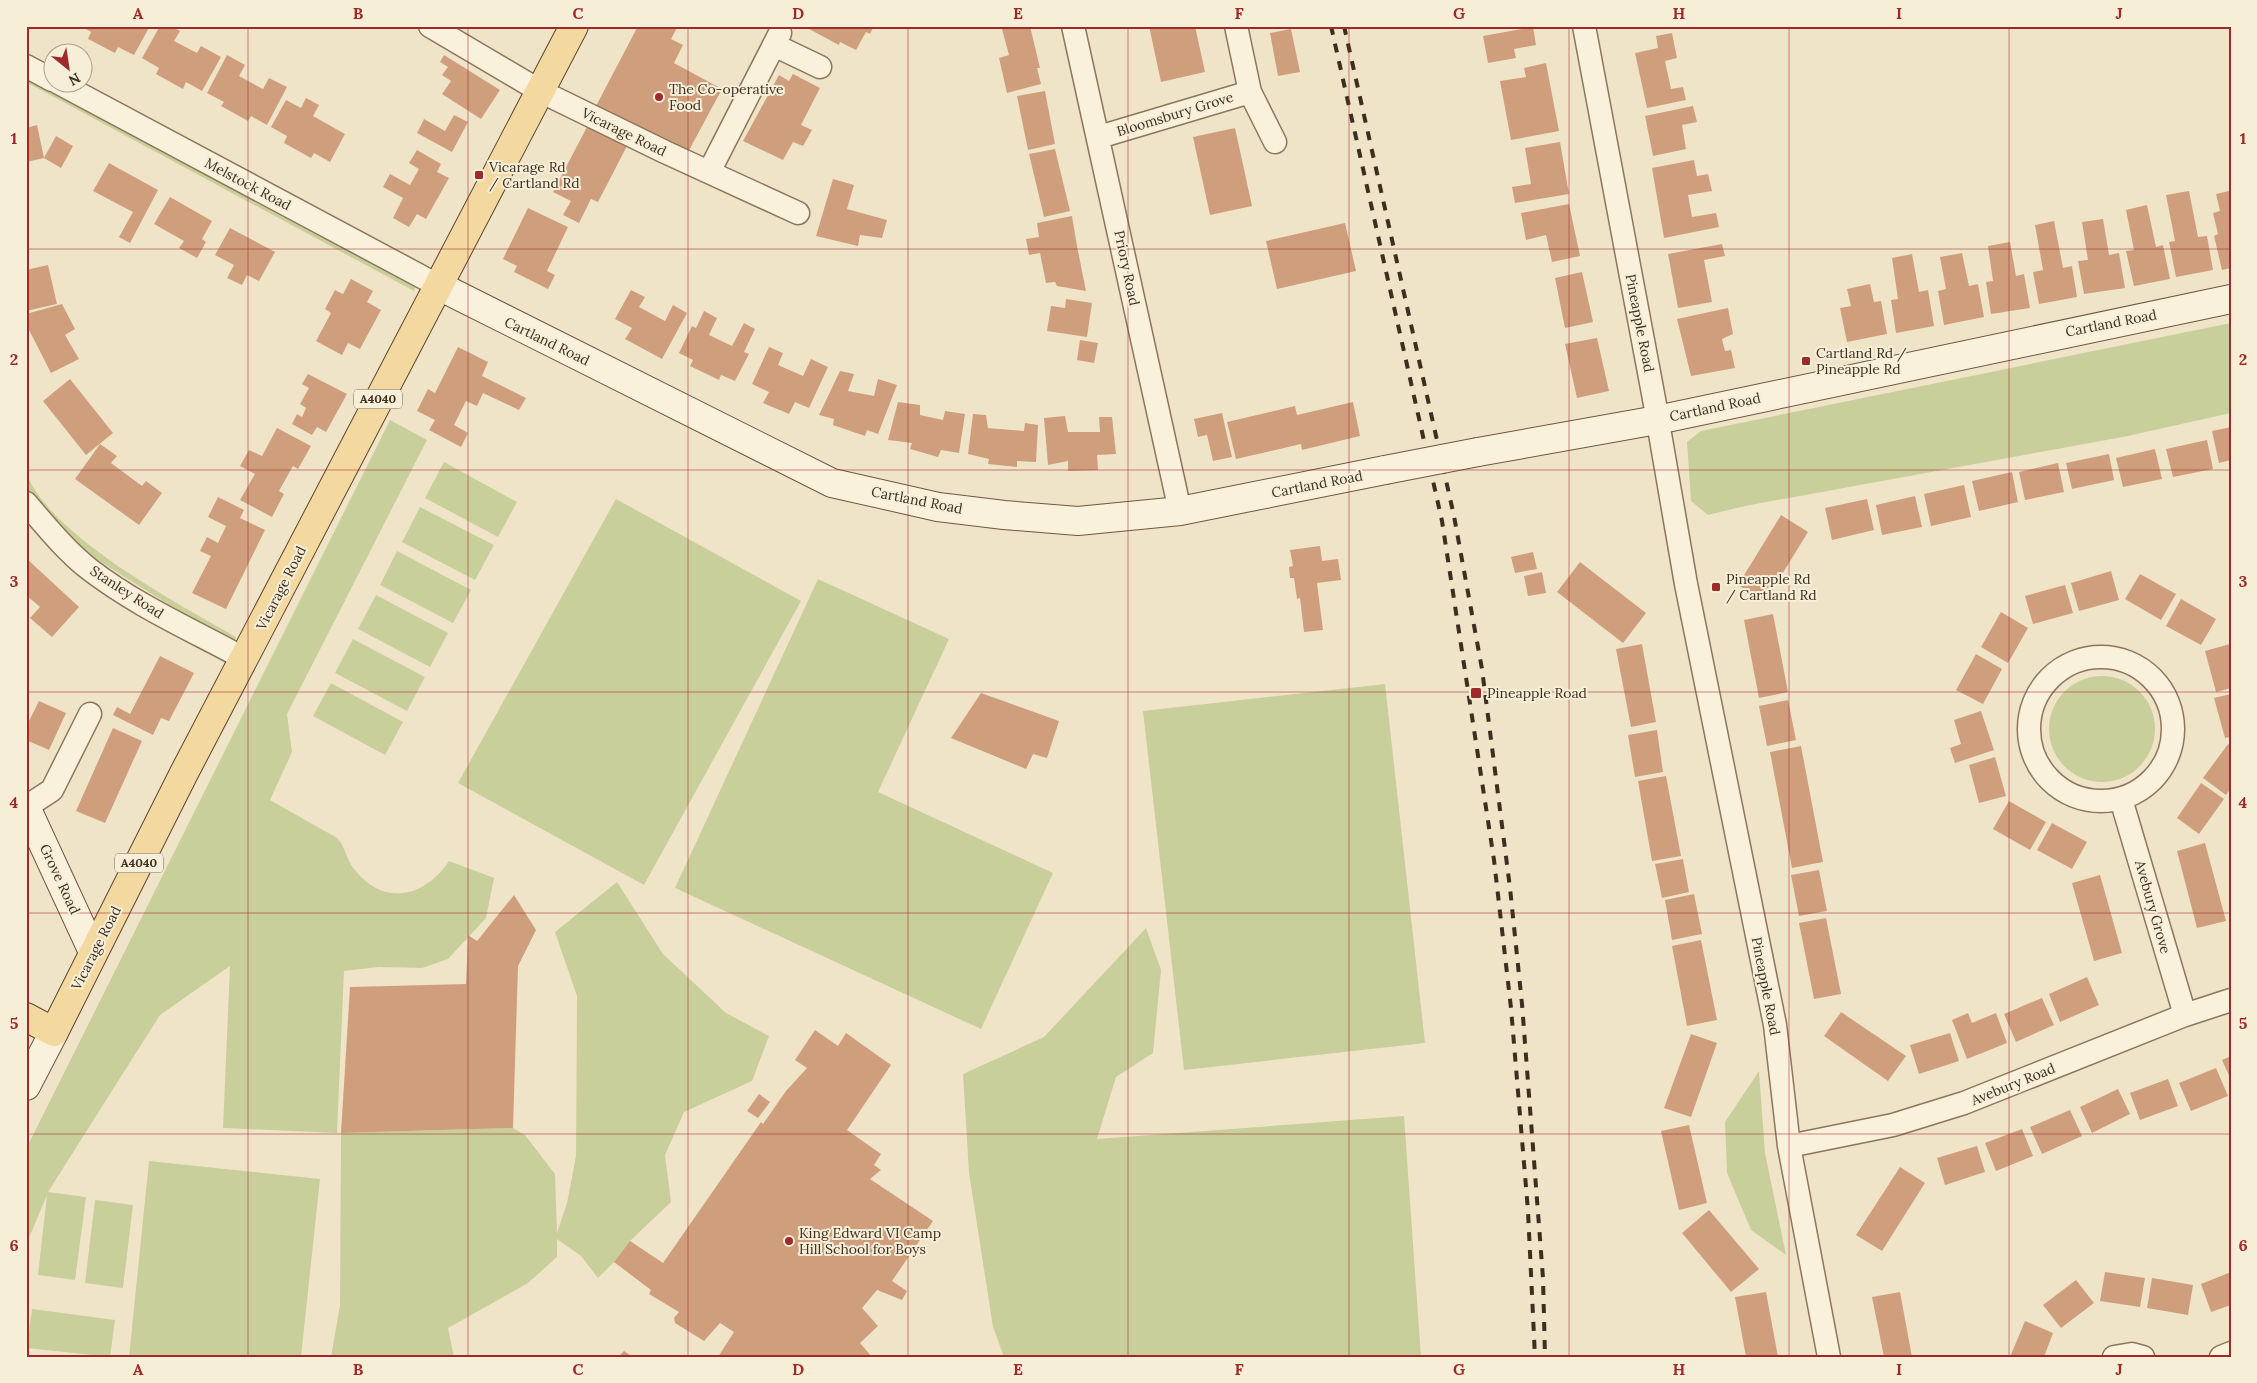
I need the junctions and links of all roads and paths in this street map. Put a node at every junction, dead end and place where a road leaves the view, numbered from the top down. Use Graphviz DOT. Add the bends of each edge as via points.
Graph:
graph roads {
  1 [pos="430,26"];
  2 [pos="574,26"];
  3 [pos="1073,26"];
  4 [pos="1236,26"];
  5 [pos="1584,26"];
  6 [pos="26,66"];
  7 [pos="820,67"];
  8 [pos="42,75"];
  9 [pos="540,91"];
  10 [pos="76,92"];
  11 [pos="1250,92"];
  12 [pos="1099,137"];
  13 [pos="1275,142"];
  14 [pos="709,172"];
  15 [pos="798,212"];
  16 [pos="438,286"];
  17 [pos="2231,299"];
  18 [pos="1657,420"];
  19 [pos="26,503"];
  20 [pos="1180,511"];
  21 [pos="245,659"];
  22 [pos="90,714"];
  23 [pos="2121,799"];
  24 [pos="26,807"];
  25 [pos="94,952"];
  26 [pos="2231,1000"];
  27 [pos="2185,1015"];
  28 [pos="26,1017"];
  29 [pos="54,1032"];
  30 [pos="26,1086"];
  31 [pos="1789,1146"];
  32 [pos="2231,1353"];
  33 [pos="1829,1357"];
  34 [pos="2114,1357"];
  35 [pos="2143,1357"];
  36 [pos="2221,1357"];
  1 -- 9 [label="street"];
  2 -- 9 [label="main road, Vicarage Road / A4040"];
  3 -- 12 [label="street, Priory Road"];
  4 -- 11 [label="street, Bloomsbury Grove"];
  5 -- 18 [label="street, Pineapple Road"];
  6 -- 8 [label="street"];
  7 -- 14 [label="street" via="777,39"];
  9 -- 14 [label="street, Vicarage Road"];
  9 -- 16 [label="main road, Vicarage Road / A4040"];
  10 -- 16 [label="street, Melstock Road"];
  11 -- 12 [label="street, Bloomsbury Grove"];
  11 -- 13 [label="street, Bloomsbury Grove"];
  12 -- 20 [label="street, Priory Road"];
  14 -- 15 [label="street, Vicarage Road"];
  16 -- 20 [label="street, Cartland Road" via="832,483 938,507 1037,518 1078,521"];
  16 -- 21 [label="main road, Vicarage Road / A4040"];
  17 -- 18 [label="street, Cartland Road"];
  18 -- 20 [label="street, Cartland Road, bridge"];
  18 -- 31 [label="street, Pineapple Road" via="1688,594 1775,1025"];
  19 -- 21 [label="street, Stanley Road" via="58,541 89,569 153,612"];
  21 -- 25 [label="main road, Vicarage Road / A4040"];
  22 -- 24 [label="street, Grove Road" via="52,790"];
  23 -- 23 [label="street" via="2099,802 2076,798 2051,781 2041,770 2031,749 2028,727 2036,698 2060,669 2081,659 2103,656 2126,660 2146,671 2162,688 2171,709 2174,732 2170,754 2159,774 2142,789"];
  23 -- 27 [label="street, Avebury Grove"];
  24 -- 25 [label="street, Grove Road"];
  25 -- 29 [label="main road, Vicarage Road / A4040"];
  26 -- 27 [label="street, Avebury Road"];
  27 -- 31 [label="street, Avebury Road" via="1964,1103 1893,1125"];
  28 -- 29 [label="main road"];
  29 -- 30 [label="street, Vicarage Road"];
  31 -- 33 [label="street, Pineapple Road"];
  32 -- 36 [label="street"];
  34 -- 35 [label="street" via="2132,1354"];
}
